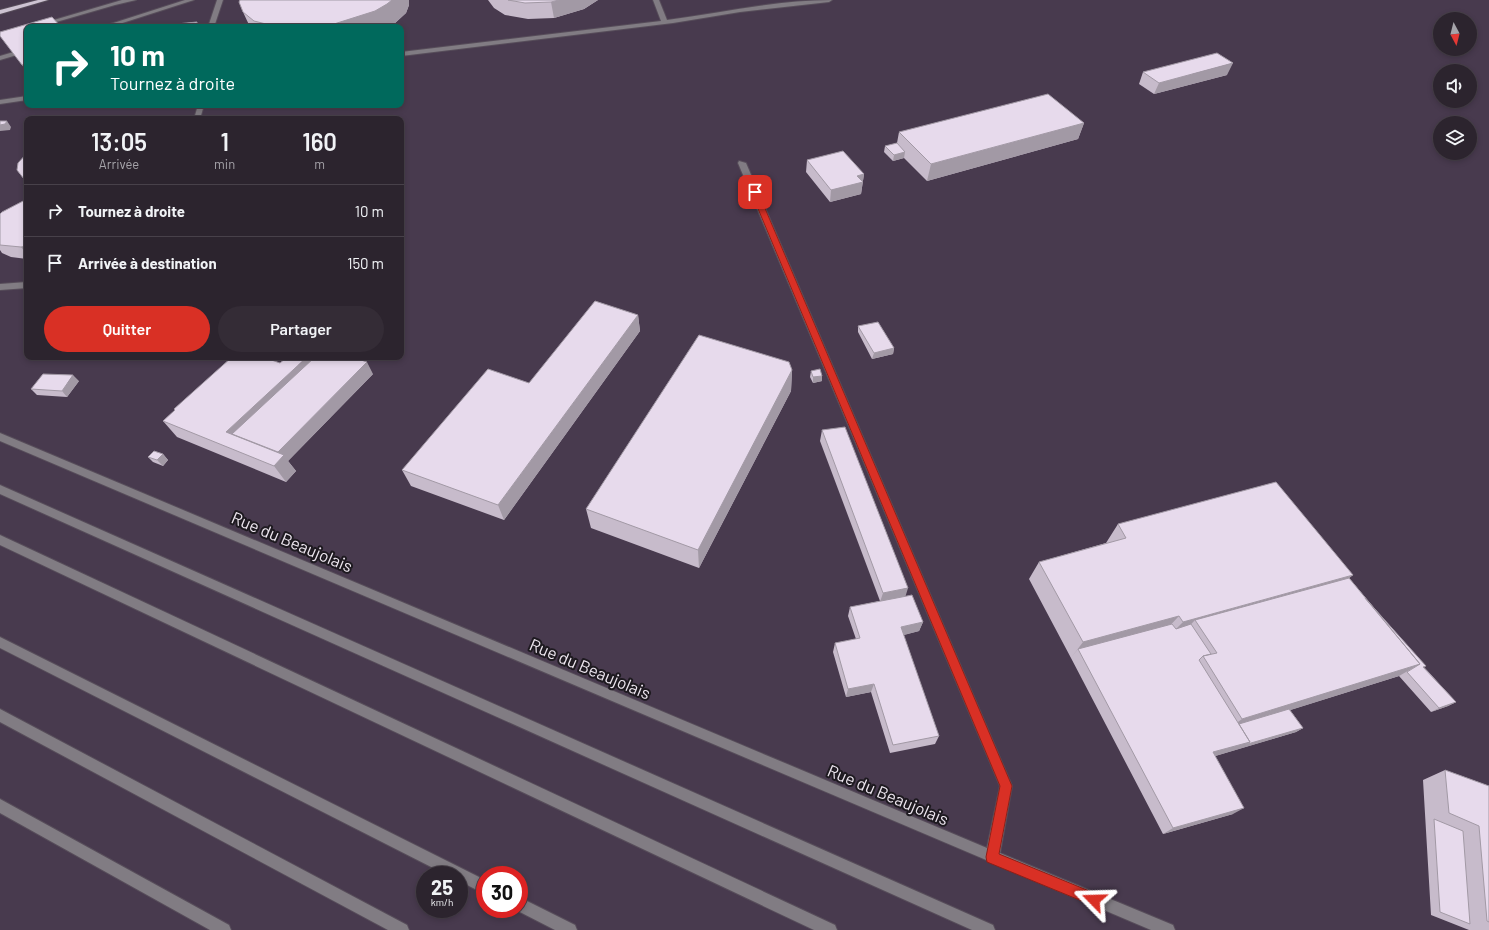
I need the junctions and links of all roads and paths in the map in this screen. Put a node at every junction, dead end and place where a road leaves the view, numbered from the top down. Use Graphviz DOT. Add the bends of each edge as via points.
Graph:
graph roads {
  1 [pos="45,0"];
  2 [pos="133,0"];
  3 [pos="191,0"];
  4 [pos="220,0"];
  5 [pos="656,0"];
  6 [pos="829,0"];
  7 [pos="0,12"];
  8 [pos="665,22"];
  9 [pos="43,24"];
  10 [pos="114,24"];
  11 [pos="213,24"];
  12 [pos="24,51"];
  13 [pos="404,54"];
  14 [pos="0,58"];
  15 [pos="24,98"];
  16 [pos="0,102"];
  17 [pos="742,163"];
  18 [pos="24,284"];
  19 [pos="0,287"];
  20 [pos="0,437"];
  21 [pos="0,489"];
  22 [pos="0,540"];
  23 [pos="0,642"];
  24 [pos="0,715"];
  25 [pos="0,806"];
  26 [pos="992,857"];
  27 [pos="476,882"];
  28 [pos="528,909"];
  29 [pos="224,930"];
  30 [pos="402,930"];
  31 [pos="570,930"];
  32 [pos="830,930"];
  33 [pos="988,930"];
  34 [pos="1168,930"];
  1 -- 7 [label="main road"];
  2 -- 9 [label="street" via="114,3"];
  3 -- 10 [label="street"];
  4 -- 11 [label="street"];
  5 -- 8 [label="street"];
  6 -- 8 [label="street"];
  8 -- 13 [label="street"];
  12 -- 14 [label="street"];
  15 -- 16 [label="street"];
  17 -- 26 [label="street" via="1006,786"];
  18 -- 19 [label="street"];
  20 -- 26 [label="street, Rue du Beaujolais"];
  21 -- 33 [label="street"];
  22 -- 32 [label="street"];
  23 -- 27 [label="street"];
  24 -- 30 [label="street"];
  25 -- 29 [label="street"];
  26 -- 34 [label="street, Rue du Beaujolais"];
  28 -- 31 [label="street"];
}
